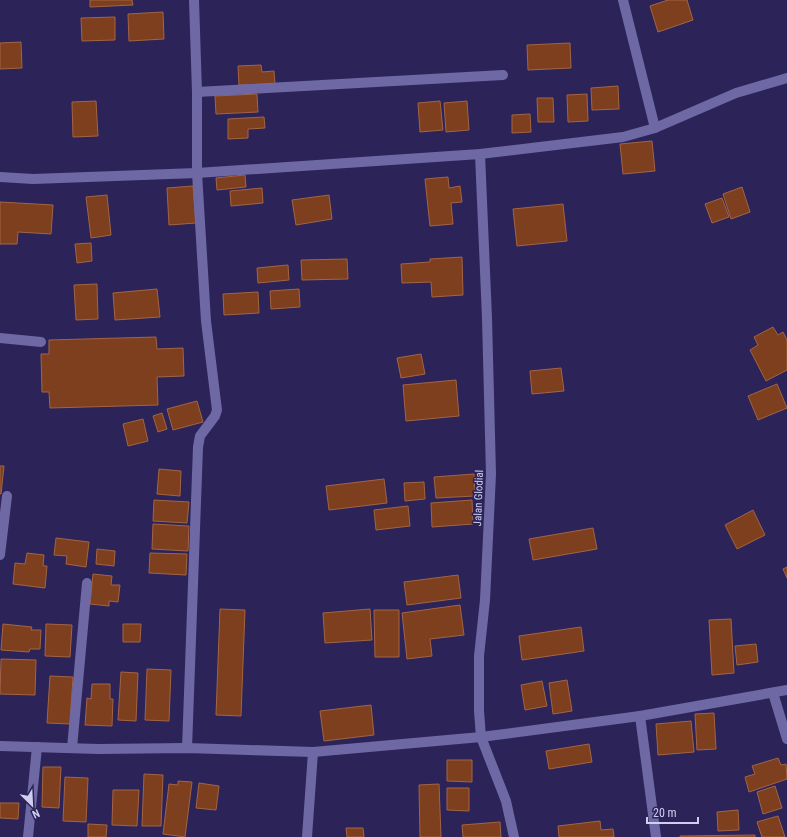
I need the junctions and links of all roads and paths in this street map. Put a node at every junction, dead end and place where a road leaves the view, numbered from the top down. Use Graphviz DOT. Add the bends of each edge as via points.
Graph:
graph roads {
  1 [pos="194,0"];
  2 [pos="623,0"];
  3 [pos="504,75"];
  4 [pos="787,78"];
  5 [pos="197,92"];
  6 [pos="655,128"];
  7 [pos="480,154"];
  8 [pos="197,173"];
  9 [pos="0,177"];
  10 [pos="0,338"];
  11 [pos="41,342"];
  12 [pos="7,496"];
  13 [pos="0,555"];
  14 [pos="87,583"];
  15 [pos="787,690"];
  16 [pos="773,693"];
  17 [pos="640,716"];
  18 [pos="481,737"];
  19 [pos="787,739"];
  20 [pos="0,746"];
  21 [pos="37,747"];
  22 [pos="72,748"];
  23 [pos="188,748"];
  24 [pos="313,752"];
  25 [pos="28,837"];
  26 [pos="307,837"];
  27 [pos="514,837"];
  28 [pos="656,837"];
  1 -- 5 [label="street"];
  2 -- 6 [label="street"];
  3 -- 5 [label="street"];
  4 -- 6 [label="street" via="736,93"];
  5 -- 8 [label="street"];
  6 -- 7 [label="street" via="623,137"];
  7 -- 8 [label="street"];
  7 -- 18 [label="street, Jalan Glodial" via="491,474 485,600 479,656"];
  8 -- 9 [label="street" via="33,179"];
  8 -- 23 [label="street" via="206,321 217,410 200,436 198,447"];
  10 -- 11 [label="street"];
  12 -- 13 [label="street"];
  14 -- 22 [label="street"];
  15 -- 16 [label="street"];
  16 -- 17 [label="street"];
  16 -- 19 [label="street"];
  17 -- 18 [label="street"];
  17 -- 28 [label="street"];
  18 -- 24 [label="street"];
  18 -- 27 [label="street, Jalan Glodial" via="506,801"];
  20 -- 21 [label="street"];
  21 -- 22 [label="street"];
  21 -- 25 [label="street"];
  22 -- 23 [label="street"];
  23 -- 24 [label="street"];
  24 -- 26 [label="street"];
}
